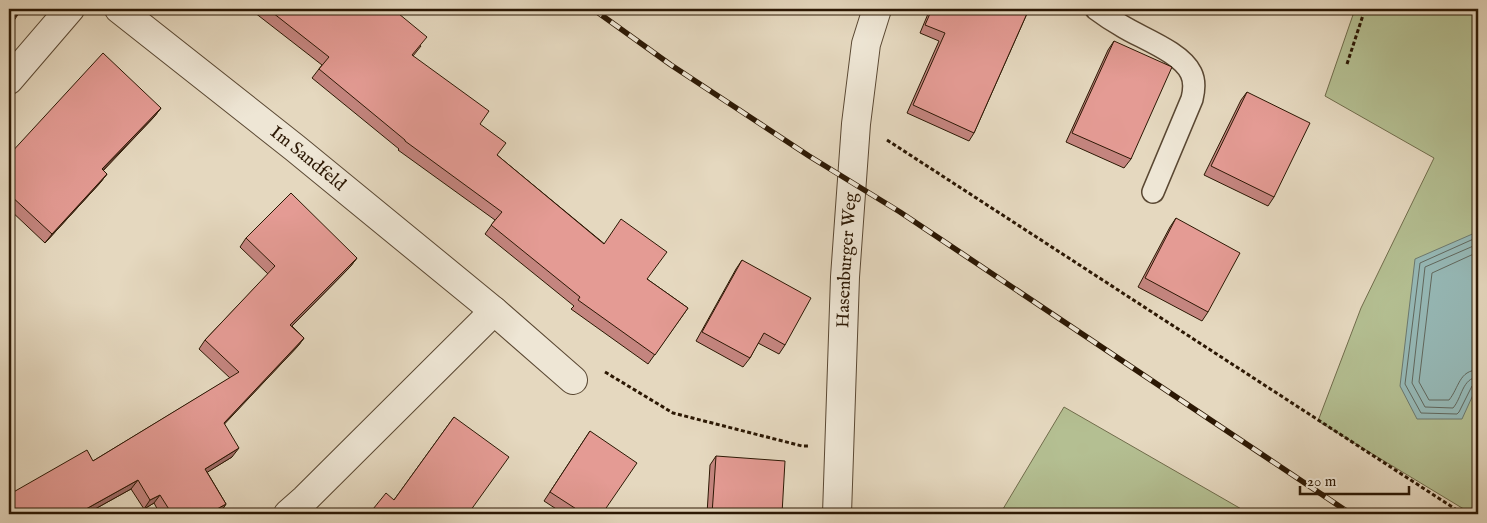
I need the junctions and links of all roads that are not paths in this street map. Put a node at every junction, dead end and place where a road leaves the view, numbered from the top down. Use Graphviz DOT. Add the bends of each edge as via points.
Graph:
graph roads {
  1 [pos="70,9"];
  2 [pos="119,9"];
  3 [pos="877,9"];
  4 [pos="1096,9"];
  5 [pos="9,80"];
  6 [pos="1153,192"];
  7 [pos="494,311"];
  8 [pos="573,380"];
  9 [pos="288,514"];
  10 [pos="837,514"];
  1 -- 5 [label="street"];
  2 -- 7 [label="street, Im Sandfeld"];
  3 -- 10 [label="street, Hasenburger Weg" via="866,44 856,124 845,277"];
  4 -- 6 [label="lane" via="1172,54 1192,74 1192,99"];
  7 -- 8 [label="street, Im Sandfeld"];
  7 -- 9 [label="street"];
}
